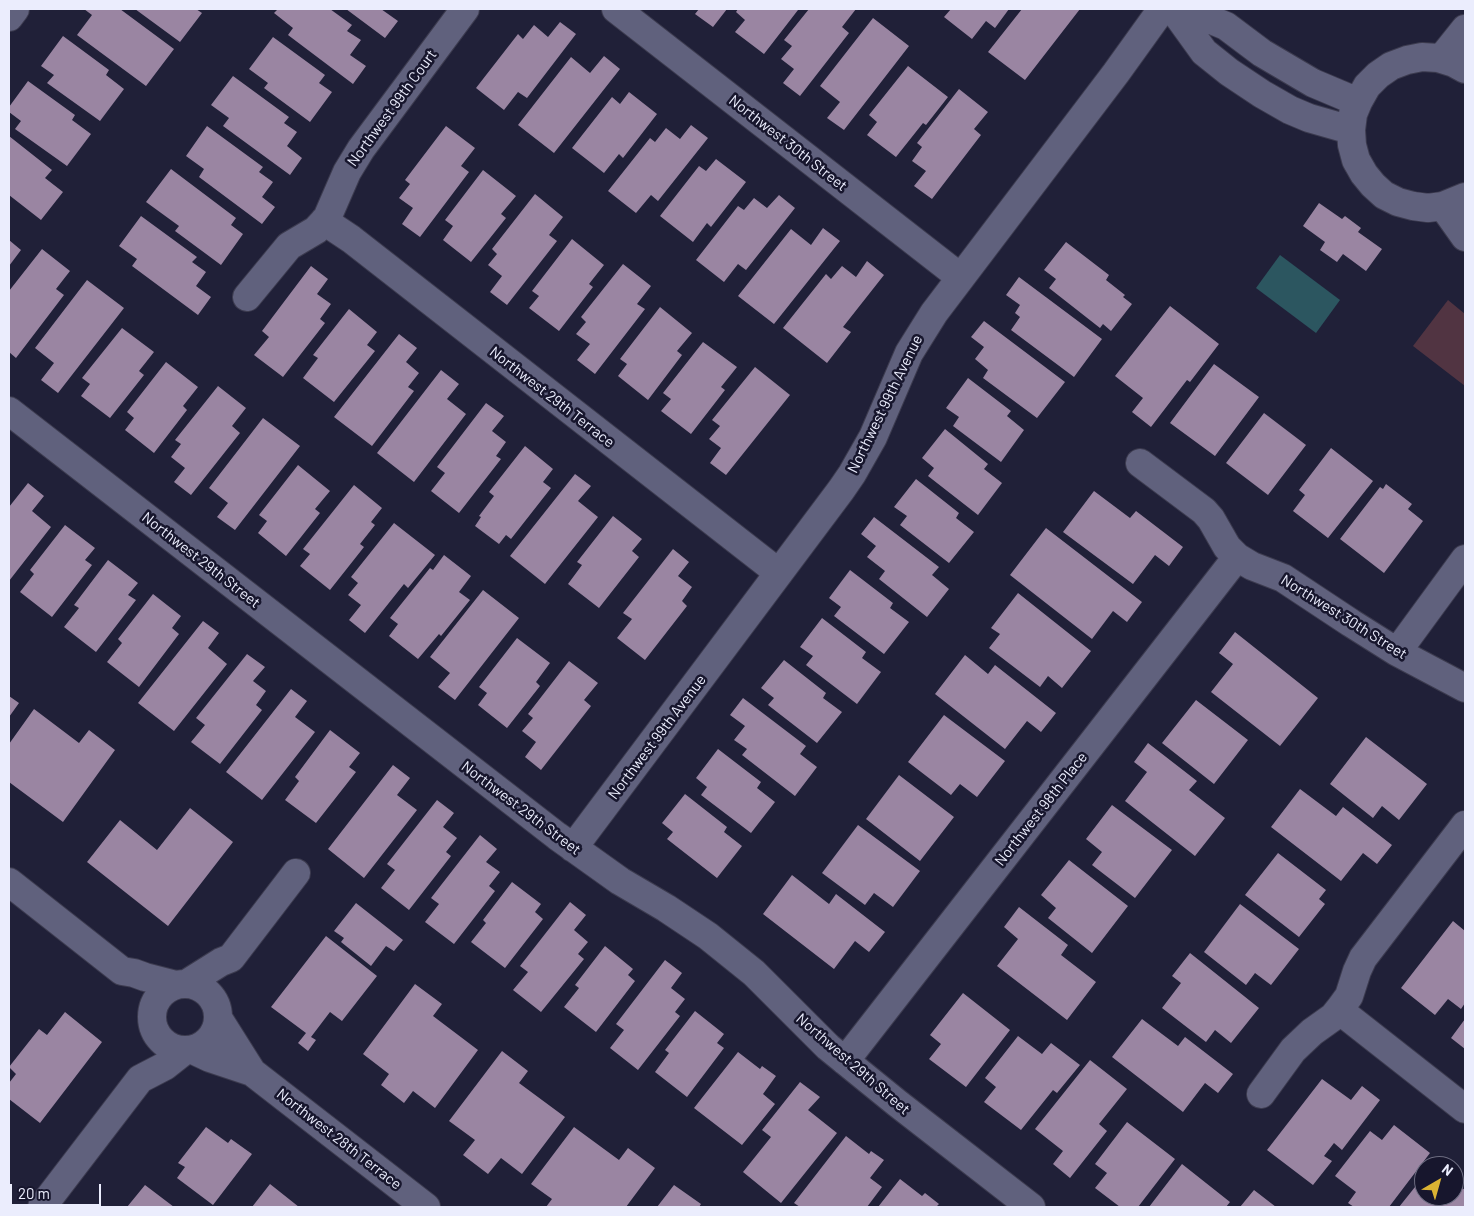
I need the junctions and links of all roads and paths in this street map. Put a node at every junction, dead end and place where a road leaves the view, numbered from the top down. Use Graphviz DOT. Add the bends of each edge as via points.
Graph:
graph roads {
  1 [pos="15,9"];
  2 [pos="465,9"];
  3 [pos="616,9"];
  4 [pos="1162,9"];
  5 [pos="1173,9"];
  6 [pos="1185,9"];
  7 [pos="9,17"];
  8 [pos="1465,29"];
  9 [pos="1453,64"];
  10 [pos="1358,102"];
  11 [pos="1351,130"];
  12 [pos="1454,202"];
  13 [pos="324,221"];
  14 [pos="1465,237"];
  15 [pos="960,277"];
  16 [pos="247,297"];
  17 [pos="9,411"];
  18 [pos="1140,463"];
  19 [pos="1237,557"];
  20 [pos="1465,559"];
  21 [pos="779,573"];
  22 [pos="1397,652"];
  23 [pos="1465,688"];
  24 [pos="1465,825"];
  25 [pos="573,848"];
  26 [pos="296,873"];
  27 [pos="9,882"];
  28 [pos="231,958"];
  29 [pos="122,971"];
  30 [pos="181,984"];
  31 [pos="1339,1010"];
  32 [pos="217,1013"];
  33 [pos="152,1021"];
  34 [pos="188,1050"];
  35 [pos="845,1060"];
  36 [pos="252,1072"];
  37 [pos="140,1079"];
  38 [pos="1261,1094"];
  39 [pos="1465,1109"];
  40 [pos="42,1207"];
  41 [pos="426,1207"];
  42 [pos="1031,1207"];
  1 -- 7 [label="street"];
  2 -- 13 [label="street, Northwest 99th Court" via="361,149"];
  3 -- 15 [label="street, Northwest 30th Street"];
  4 -- 15 [label="street, Northwest 99th Avenue"];
  5 -- 11 [label="street" via="1204,52 1262,94 1308,118"];
  6 -- 10 [label="street" via="1226,26 1262,53 1313,83"];
  8 -- 9 [label="street"];
  9 -- 10 [label="street" via="1422,57 1391,66 1367,86"];
  10 -- 11 [label="street"];
  11 -- 12 [label="street" via="1356,160 1373,186 1384,195 1398,202 1428,208"];
  12 -- 14 [label="street"];
  13 -- 16 [label="street, Northwest 99th Court" via="316,230 289,246"];
  13 -- 21 [label="street, Northwest 29th Terrace"];
  15 -- 21 [label="street, Northwest 99th Avenue" via="909,353 873,437 852,474"];
  17 -- 25 [label="street, Northwest 29th Street"];
  18 -- 19 [label="street, Northwest 30th Street" via="1204,511"];
  19 -- 22 [label="street, Northwest 30th Street" via="1284,578"];
  19 -- 35 [label="street, Northwest 98th Place"];
  20 -- 22 [label="street"];
  21 -- 25 [label="street, Northwest 99th Avenue"];
  22 -- 23 [label="street, Northwest 30th Street"];
  24 -- 31 [label="street" via="1363,958 1349,996"];
  25 -- 35 [label="street, Northwest 29th Street" via="722,946"];
  26 -- 28 [label="street"];
  27 -- 29 [label="street"];
  28 -- 30 [label="street"];
  28 -- 32 [label="street" via="232,968"];
  29 -- 30 [label="street"];
  29 -- 33 [label="street"];
  30 -- 32 [label="street" via="202,989"];
  30 -- 33 [label="street" via="168,988 156,1000"];
  31 -- 38 [label="street" via="1293,1050"];
  31 -- 39 [label="street"];
  32 -- 34 [label="street" via="214,1035 201,1047"];
  32 -- 36 [label="street, Northwest 28th Terrace"];
  33 -- 34 [label="street" via="165,1044 170,1048"];
  33 -- 37 [label="street"];
  34 -- 36 [label="street, Northwest 28th Terrace"];
  34 -- 37 [label="street"];
  35 -- 42 [label="street, Northwest 29th Street"];
  36 -- 41 [label="street, Northwest 28th Terrace"];
  37 -- 40 [label="street"];
}
